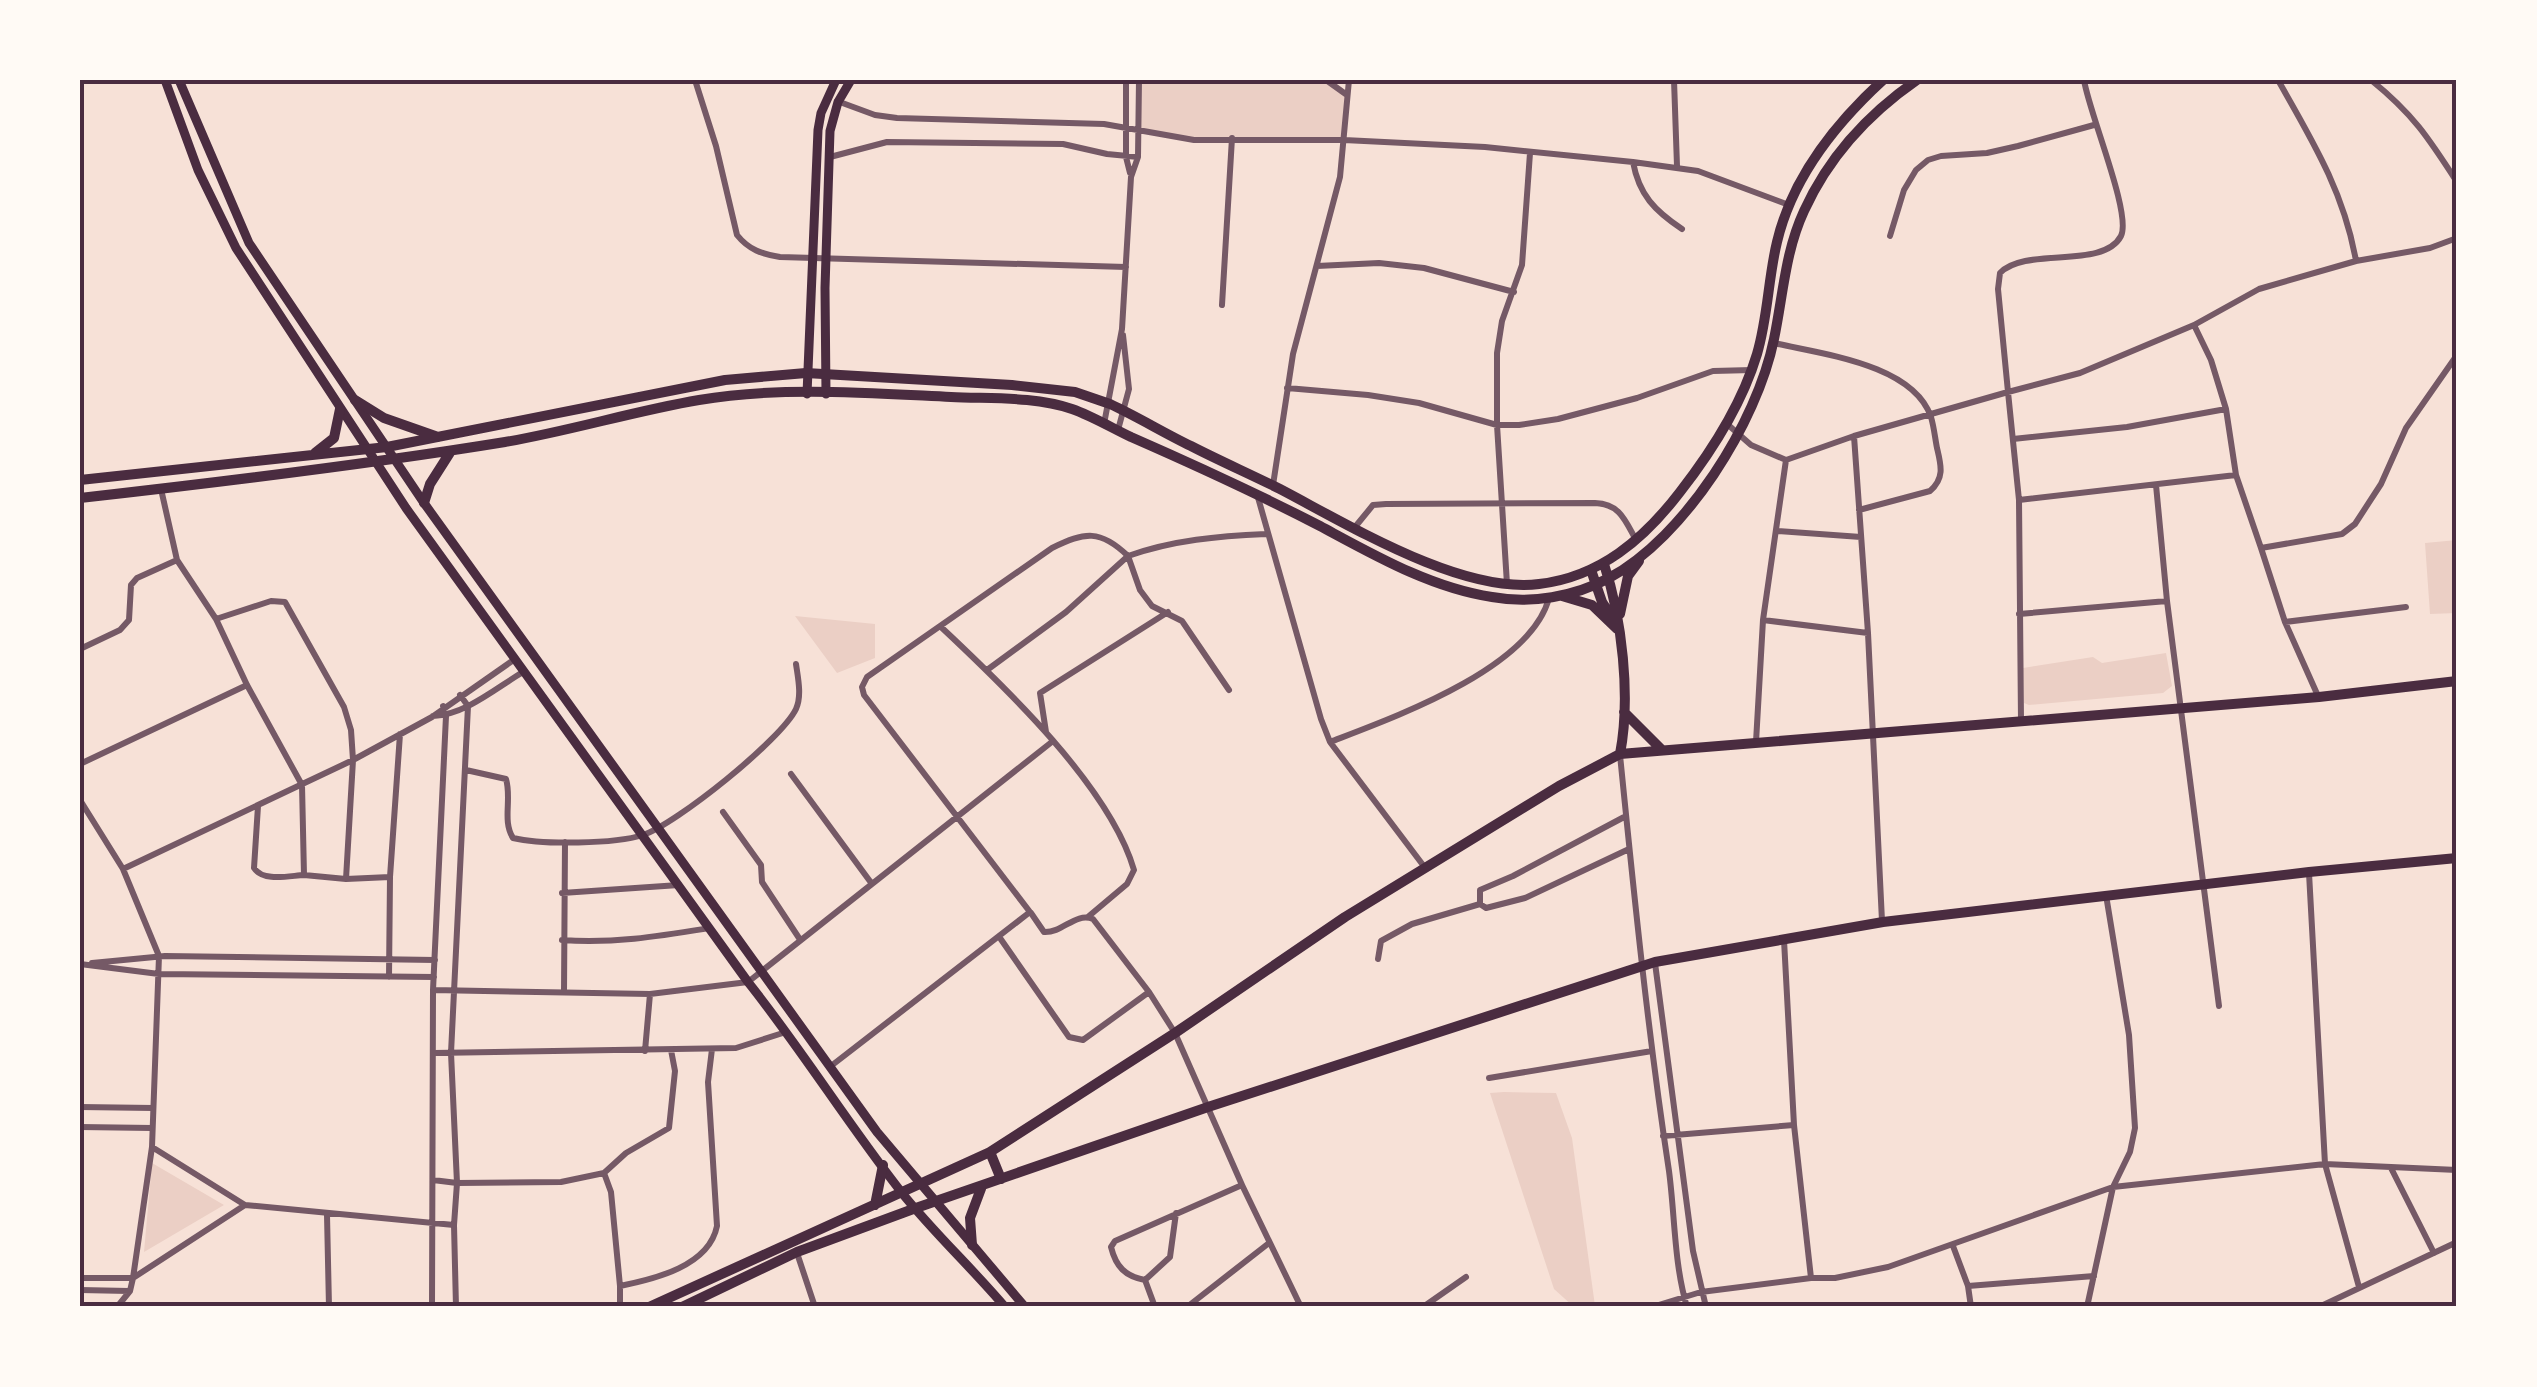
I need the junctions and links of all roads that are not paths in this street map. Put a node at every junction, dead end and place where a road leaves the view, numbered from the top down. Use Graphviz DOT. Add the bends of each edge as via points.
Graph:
graph roads {
  1 [pos="165,80"];
  2 [pos="178,80"];
  3 [pos="695,80"];
  4 [pos="836,80"];
  5 [pos="851,80"];
  6 [pos="1126,80"];
  7 [pos="1139,80"];
  8 [pos="1326,80"];
  9 [pos="1349,80"];
  10 [pos="1674,80"];
  11 [pos="1883,80"];
  12 [pos="1918,80"];
  13 [pos="2084,80"];
  14 [pos="2278,80"];
  15 [pos="2371,80"];
  16 [pos="1348,95"];
  17 [pos="833,100"];
  18 [pos="2094,124"];
  19 [pos="1126,128"];
  20 [pos="1138,130"];
  21 [pos="1232,138"];
  22 [pos="1344,140"];
  23 [pos="1530,152"];
  24 [pos="1138,156"];
  25 [pos="829,157"];
  26 [pos="1126,157"];
  27 [pos="1633,162"];
  28 [pos="1677,166"];
  29 [pos="1132,177"];
  30 [pos="2457,182"];
  31 [pos="1790,205"];
  32 [pos="1682,230"];
  33 [pos="1890,236"];
  34 [pos="2457,238"];
  35 [pos="249,243"];
  36 [pos="236,248"];
  37 [pos="813,257"];
  38 [pos="826,258"];
  39 [pos="2356,260"];
  40 [pos="1316,266"];
  41 [pos="1126,267"];
  42 [pos="1514,292"];
  43 [pos="1222,305"];
  44 [pos="2194,324"];
  45 [pos="1122,329"];
  46 [pos="1774,342"];
  47 [pos="2457,355"];
  48 [pos="1752,370"];
  49 [pos="806,373"];
  50 [pos="826,374"];
  51 [pos="1287,388"];
  52 [pos="2008,392"];
  53 [pos="807,394"];
  54 [pos="826,394"];
  55 [pos="355,400"];
  56 [pos="620,403"];
  57 [pos="1110,404"];
  58 [pos="340,408"];
  59 [pos="2226,408"];
  60 [pos="1126,411"];
  61 [pos="1930,414"];
  62 [pos="624,418"];
  63 [pos="1726,423"];
  64 [pos="1104,424"];
  65 [pos="1497,425"];
  66 [pos="1118,430"];
  67 [pos="1737,433"];
  68 [pos="1854,436"];
  69 [pos="444,438"];
  70 [pos="2012,439"];
  71 [pos="387,447"];
  72 [pos="366,449"];
  73 [pos="451,451"];
  74 [pos="312,455"];
  75 [pos="394,460"];
  76 [pos="1786,460"];
  77 [pos="376,463"];
  78 [pos="2236,474"];
  79 [pos="80,480"];
  80 [pos="2156,485"];
  81 [pos="1273,486"];
  82 [pos="161,489"];
  83 [pos="1256,493"];
  84 [pos="80,498"];
  85 [pos="2019,500"];
  86 [pos="424,504"];
  87 [pos="1501,504"];
  88 [pos="1859,510"];
  89 [pos="1355,526"];
  90 [pos="1777,531"];
  91 [pos="1266,534"];
  92 [pos="1862,538"];
  93 [pos="1637,542"];
  94 [pos="2262,548"];
  95 [pos="1644,555"];
  96 [pos="1128,556"];
  97 [pos="176,560"];
  98 [pos="1604,564"];
  99 [pos="1591,570"];
  100 [pos="1609,578"];
  101 [pos="1506,584"];
  102 [pos="1596,584"];
  103 [pos="1556,597"];
  104 [pos="2167,601"];
  105 [pos="2406,607"];
  106 [pos="1168,611"];
  107 [pos="2020,614"];
  108 [pos="216,619"];
  109 [pos="1763,620"];
  110 [pos="2285,622"];
  111 [pos="941,627"];
  112 [pos="1617,628"];
  113 [pos="1868,633"];
  114 [pos="80,649"];
  115 [pos="515,660"];
  116 [pos="796,664"];
  117 [pos="987,670"];
  118 [pos="524,672"];
  119 [pos="2457,681"];
  120 [pos="247,685"];
  121 [pos="1230,690"];
  122 [pos="460,695"];
  123 [pos="2319,697"];
  124 [pos="443,706"];
  125 [pos="468,706"];
  126 [pos="2182,706"];
  127 [pos="1624,712"];
  128 [pos="432,716"];
  129 [pos="446,716"];
  130 [pos="2021,720"];
  131 [pos="1046,733"];
  132 [pos="400,734"];
  133 [pos="1872,734"];
  134 [pos="1053,740"];
  135 [pos="1330,742"];
  136 [pos="1756,743"];
  137 [pos="1662,750"];
  138 [pos="1620,754"];
  139 [pos="353,760"];
  140 [pos="80,764"];
  141 [pos="466,770"];
  142 [pos="791,774"];
  143 [pos="302,785"];
  144 [pos="80,800"];
  145 [pos="258,806"];
  146 [pos="722,812"];
  147 [pos="954,816"];
  148 [pos="1626,816"];
  149 [pos="656,827"];
  150 [pos="644,835"];
  151 [pos="564,842"];
  152 [pos="1629,849"];
  153 [pos="2457,858"];
  154 [pos="1426,868"];
  155 [pos="123,870"];
  156 [pos="2309,872"];
  157 [pos="304,875"];
  158 [pos="390,877"];
  159 [pos="346,879"];
  160 [pos="872,884"];
  161 [pos="679,885"];
  162 [pos="2202,886"];
  163 [pos="562,892"];
  164 [pos="2106,895"];
  165 [pos="1480,904"];
  166 [pos="1030,912"];
  167 [pos="1088,916"];
  168 [pos="1882,922"];
  169 [pos="710,928"];
  170 [pos="799,938"];
  171 [pos="1000,938"];
  172 [pos="562,940"];
  173 [pos="1784,940"];
  174 [pos="159,956"];
  175 [pos="390,959"];
  176 [pos="1378,959"];
  177 [pos="435,960"];
  178 [pos="1655,962"];
  179 [pos="83,964"];
  180 [pos="1641,966"];
  181 [pos="760,970"];
  182 [pos="159,974"];
  183 [pos="389,977"];
  184 [pos="434,977"];
  185 [pos="748,982"];
  186 [pos="434,990"];
  187 [pos="454,992"];
  188 [pos="564,992"];
  189 [pos="1149,992"];
  190 [pos="650,994"];
  191 [pos="2219,1006"];
  192 [pos="788,1032"];
  193 [pos="1175,1033"];
  194 [pos="806,1036"];
  195 [pos="797,1044"];
  196 [pos="712,1049"];
  197 [pos="672,1050"];
  198 [pos="1652,1050"];
  199 [pos="646,1051"];
  200 [pos="434,1053"];
  201 [pos="451,1053"];
  202 [pos="831,1066"];
  203 [pos="1490,1078"];
  204 [pos="80,1107"];
  205 [pos="154,1108"];
  206 [pos="1208,1108"];
  207 [pos="1794,1125"];
  208 [pos="80,1127"];
  209 [pos="152,1128"];
  210 [pos="1678,1134"];
  211 [pos="1663,1136"];
  212 [pos="152,1146"];
  213 [pos="990,1152"];
  214 [pos="2325,1164"];
  215 [pos="883,1166"];
  216 [pos="2391,1166"];
  217 [pos="2457,1170"];
  218 [pos="604,1173"];
  219 [pos="433,1180"];
  220 [pos="1001,1180"];
  221 [pos="457,1183"];
  222 [pos="920,1185"];
  223 [pos="1242,1185"];
  224 [pos="982,1186"];
  225 [pos="2113,1187"];
  226 [pos="903,1193"];
  227 [pos="934,1202"];
  228 [pos="875,1205"];
  229 [pos="245,1206"];
  230 [pos="916,1208"];
  231 [pos="1176,1213"];
  232 [pos="327,1215"];
  233 [pos="433,1224"];
  234 [pos="454,1225"];
  235 [pos="2457,1242"];
  236 [pos="1269,1243"];
  237 [pos="972,1245"];
  238 [pos="1952,1246"];
  239 [pos="797,1252"];
  240 [pos="2434,1253"];
  241 [pos="1466,1276"];
  242 [pos="2094,1276"];
  243 [pos="80,1278"];
  244 [pos="133,1278"];
  245 [pos="1810,1278"];
  246 [pos="1144,1280"];
  247 [pos="620,1286"];
  248 [pos="1968,1286"];
  249 [pos="2359,1287"];
  250 [pos="80,1290"];
  251 [pos="130,1291"];
  252 [pos="1701,1292"];
  253 [pos="1684,1296"];
  254 [pos="698,1303"];
  255 [pos="117,1307"];
  256 [pos="329,1307"];
  257 [pos="432,1307"];
  258 [pos="456,1307"];
  259 [pos="620,1307"];
  260 [pos="649,1307"];
  261 [pos="682,1307"];
  262 [pos="815,1307"];
  263 [pos="1005,1307"];
  264 [pos="1025,1307"];
  265 [pos="1155,1307"];
  266 [pos="1186,1307"];
  267 [pos="1302,1307"];
  268 [pos="1423,1307"];
  269 [pos="1652,1307"];
  270 [pos="1688,1307"];
  271 [pos="1706,1307"];
  272 [pos="1971,1307"];
  273 [pos="2087,1307"];
  274 [pos="2319,1307"];
  1 -- 36 [label="main road"];
  2 -- 35 [label="main road"];
  3 -- 37 [label="street" via="737,236 761,253"];
  4 -- 17 [label="main road"];
  5 -- 17 [label="main road"];
  6 -- 19 [label="street"];
  7 -- 20 [label="street"];
  8 -- 16 [label="street"];
  9 -- 16 [label="street"];
  10 -- 28 [label="street"];
  11 -- 31 [label="main road" via="1834,130"];
  12 -- 46 [label="main road" via="1861,125 1819,181 1791,245"];
  13 -- 18 [label="street"];
  14 -- 39 [label="street" via="2345,208"];
  15 -- 30 [label="street" via="2418,122"];
  16 -- 22 [label="street"];
  17 -- 19 [label="street" via="875,116"];
  17 -- 25 [label="main road"];
  17 -- 37 [label="main road" via="818,130"];
  18 -- 33 [label="street" via="1988,153 1928,160 1904,190"];
  18 -- 52 [label="street" via="2124,212 2124,231 2116,243 2094,252 2016,261 2000,273"];
  19 -- 20 [label="street"];
  19 -- 26 [label="street"];
  20 -- 21 [label="street"];
  20 -- 24 [label="street"];
  21 -- 22 [label="street"];
  21 -- 43 [label="street"];
  22 -- 23 [label="street"];
  22 -- 40 [label="street"];
  23 -- 27 [label="street"];
  23 -- 42 [label="street"];
  24 -- 26 [label="street"];
  24 -- 29 [label="street"];
  25 -- 26 [label="street" via="887,142 1062,144"];
  25 -- 38 [label="main road"];
  26 -- 29 [label="street"];
  27 -- 28 [label="street"];
  27 -- 32 [label="street" via="1647,201"];
  28 -- 31 [label="street"];
  29 -- 41 [label="street"];
  31 -- 48 [label="main road"];
  34 -- 39 [label="street"];
  35 -- 36 [label="main road"];
  35 -- 55 [label="main road"];
  36 -- 58 [label="main road"];
  37 -- 38 [label="street"];
  37 -- 49 [label="main road"];
  38 -- 41 [label="street"];
  38 -- 50 [label="main road"];
  39 -- 44 [label="street" via="2259,289"];
  40 -- 42 [label="street" via="1409,266"];
  40 -- 51 [label="street"];
  41 -- 45 [label="street"];
  42 -- 65 [label="street" via="1502,321"];
  44 -- 52 [label="street" via="2080,373"];
  44 -- 59 [label="street"];
  45 -- 57 [label="street"];
  45 -- 60 [label="street" via="1129,366"];
  46 -- 61 [label="street" via="1890,374"];
  46 -- 67 [label="main road"];
  47 -- 94 [label="street" via="2406,428 2355,524 2342,534"];
  48 -- 63 [label="main road"];
  48 -- 65 [label="street" via="1713,371 1541,423"];
  49 -- 50 [label="main road"];
  49 -- 53 [label="main road"];
  49 -- 56 [label="main road" via="725,380"];
  50 -- 54 [label="main road"];
  50 -- 57 [label="main road" via="1012,385 1075,392"];
  51 -- 65 [label="street" via="1419,403"];
  51 -- 81 [label="street"];
  52 -- 61 [label="street"];
  52 -- 70 [label="street"];
  53 -- 54 [label="main road"];
  53 -- 62 [label="main road" via="698,400"];
  54 -- 64 [label="main road" via="1044,403"];
  55 -- 69 [label="main road" via="397,424"];
  55 -- 71 [label="main road"];
  56 -- 62 [label="main road"];
  56 -- 69 [label="main road"];
  57 -- 60 [label="main road"];
  57 -- 64 [label="street"];
  58 -- 72 [label="main road"];
  58 -- 74 [label="main road" via="334,438"];
  59 -- 70 [label="street"];
  59 -- 78 [label="street"];
  60 -- 66 [label="street"];
  60 -- 81 [label="main road"];
  61 -- 68 [label="street"];
  61 -- 88 [label="street" via="1942,472 1938,484"];
  62 -- 73 [label="main road"];
  63 -- 67 [label="street"];
  63 -- 93 [label="main road" via="1696,472"];
  64 -- 66 [label="main road"];
  65 -- 87 [label="street"];
  66 -- 83 [label="main road"];
  67 -- 76 [label="street"];
  67 -- 95 [label="main road" via="1680,518"];
  68 -- 76 [label="street"];
  68 -- 88 [label="street"];
  69 -- 71 [label="main road"];
  70 -- 85 [label="street"];
  71 -- 72 [label="main road"];
  71 -- 75 [label="main road"];
  72 -- 74 [label="main road"];
  72 -- 77 [label="main road"];
  73 -- 75 [label="main road"];
  73 -- 86 [label="main road"];
  74 -- 79 [label="main road"];
  75 -- 77 [label="main road"];
  75 -- 86 [label="main road"];
  76 -- 90 [label="street"];
  77 -- 82 [label="main road"];
  77 -- 115 [label="main road"];
  78 -- 80 [label="street"];
  78 -- 94 [label="street"];
  80 -- 85 [label="street"];
  80 -- 104 [label="street"];
  81 -- 89 [label="main road"];
  82 -- 84 [label="main road"];
  82 -- 97 [label="street"];
  83 -- 91 [label="street"];
  83 -- 103 [label="main road" via="1449,586 1495,598"];
  85 -- 107 [label="street"];
  86 -- 149 [label="main road"];
  87 -- 89 [label="street" via="1373,505"];
  87 -- 93 [label="street" via="1609,503"];
  87 -- 101 [label="street"];
  88 -- 92 [label="street"];
  89 -- 101 [label="main road" via="1452,571"];
  90 -- 92 [label="street"];
  90 -- 109 [label="street"];
  91 -- 96 [label="street" via="1215,536"];
  91 -- 135 [label="street"];
  92 -- 113 [label="street"];
  93 -- 98 [label="main road"];
  94 -- 110 [label="street"];
  95 -- 100 [label="main road"];
  95 -- 112 [label="main road" via="1628,576"];
  96 -- 106 [label="street" via="1140,590 1152,606"];
  96 -- 111 [label="street" via="1096,535 1073,538"];
  96 -- 117 [label="street"];
  97 -- 108 [label="street"];
  97 -- 114 [label="street" via="137,578 130,620"];
  98 -- 99 [label="main road"];
  98 -- 100 [label="main road"];
  99 -- 101 [label="main road" via="1556,581"];
  99 -- 102 [label="main road"];
  100 -- 102 [label="main road"];
  100 -- 112 [label="main road"];
  102 -- 103 [label="main road"];
  102 -- 112 [label="main road"];
  103 -- 112 [label="main road" via="1592,604"];
  103 -- 135 [label="street" via="1537,629 1483,670 1424,704"];
  104 -- 107 [label="street"];
  104 -- 126 [label="street"];
  105 -- 110 [label="street"];
  106 -- 121 [label="street" via="1193,633"];
  106 -- 131 [label="street" via="1040,693"];
  107 -- 130 [label="street"];
  108 -- 120 [label="street"];
  108 -- 139 [label="street" via="271,600 286,602 344,707"];
  109 -- 113 [label="street"];
  109 -- 136 [label="street"];
  110 -- 123 [label="street"];
  111 -- 117 [label="street"];
  111 -- 147 [label="street" via="868,677 862,688"];
  112 -- 127 [label="main road"];
  113 -- 133 [label="street"];
  115 -- 118 [label="main road"];
  115 -- 122 [label="street"];
  116 -- 149 [label="street" via="796,709 711,792"];
  117 -- 131 [label="street"];
  118 -- 125 [label="street"];
  118 -- 150 [label="main road"];
  119 -- 123 [label="main road"];
  120 -- 140 [label="street"];
  120 -- 143 [label="street"];
  122 -- 124 [label="street"];
  122 -- 125 [label="street"];
  123 -- 126 [label="main road"];
  124 -- 128 [label="street"];
  124 -- 129 [label="street"];
  125 -- 129 [label="street"];
  125 -- 141 [label="street"];
  126 -- 130 [label="main road"];
  126 -- 162 [label="street"];
  127 -- 137 [label="main road"];
  127 -- 138 [label="main road"];
  128 -- 129 [label="street"];
  128 -- 132 [label="street"];
  129 -- 177 [label="street"];
  130 -- 133 [label="main road"];
  131 -- 134 [label="street"];
  132 -- 139 [label="street"];
  132 -- 158 [label="street"];
  133 -- 136 [label="main road"];
  133 -- 168 [label="street"];
  134 -- 147 [label="street"];
  134 -- 167 [label="street" via="1090,788 1134,870"];
  135 -- 154 [label="street"];
  136 -- 137 [label="main road"];
  137 -- 138 [label="main road"];
  138 -- 148 [label="street"];
  138 -- 154 [label="main road"];
  139 -- 143 [label="street"];
  139 -- 159 [label="street"];
  141 -- 151 [label="street" via="506,779 514,838"];
  141 -- 187 [label="street"];
  142 -- 160 [label="street"];
  143 -- 145 [label="street"];
  143 -- 157 [label="street"];
  144 -- 155 [label="street"];
  145 -- 155 [label="street"];
  145 -- 157 [label="street" via="257,874"];
  146 -- 170 [label="street"];
  147 -- 160 [label="street"];
  147 -- 166 [label="street"];
  148 -- 152 [label="street"];
  148 -- 165 [label="street" via="1480,890"];
  149 -- 150 [label="street"];
  149 -- 181 [label="main road"];
  150 -- 151 [label="street"];
  150 -- 161 [label="main road"];
  151 -- 163 [label="street"];
  152 -- 165 [label="street" via="1526,898"];
  152 -- 180 [label="street"];
  153 -- 156 [label="main road"];
  154 -- 193 [label="main road"];
  155 -- 174 [label="street"];
  156 -- 162 [label="main road"];
  156 -- 214 [label="street"];
  157 -- 159 [label="street"];
  158 -- 159 [label="street"];
  158 -- 175 [label="street"];
  160 -- 170 [label="street"];
  161 -- 163 [label="street"];
  161 -- 169 [label="main road"];
  162 -- 164 [label="main road"];
  162 -- 191 [label="street"];
  163 -- 172 [label="street"];
  164 -- 168 [label="main road"];
  164 -- 225 [label="street" via="2135,1100 2130,1152"];
  165 -- 176 [label="street" via="1412,924 1382,942"];
  166 -- 167 [label="street" via="1044,932"];
  166 -- 171 [label="street"];
  167 -- 189 [label="street"];
  168 -- 173 [label="main road"];
  169 -- 172 [label="street" via="632,940"];
  169 -- 185 [label="main road"];
  170 -- 181 [label="street"];
  171 -- 189 [label="street" via="1077,1041"];
  171 -- 202 [label="street"];
  172 -- 188 [label="street"];
  173 -- 178 [label="main road"];
  173 -- 207 [label="street"];
  174 -- 175 [label="street"];
  174 -- 179 [label="street"];
  174 -- 182 [label="street"];
  175 -- 177 [label="street"];
  175 -- 183 [label="street"];
  177 -- 184 [label="street"];
  178 -- 180 [label="main road"];
  178 -- 210 [label="street"];
  179 -- 182 [label="street"];
  180 -- 198 [label="street"];
  180 -- 206 [label="main road"];
  181 -- 185 [label="street"];
  181 -- 194 [label="main road"];
  182 -- 183 [label="street"];
  182 -- 205 [label="street"];
  183 -- 184 [label="street"];
  184 -- 186 [label="street"];
  185 -- 190 [label="street"];
  185 -- 192 [label="main road"];
  186 -- 187 [label="street"];
  186 -- 200 [label="street"];
  187 -- 188 [label="street"];
  187 -- 201 [label="street"];
  188 -- 190 [label="street"];
  189 -- 193 [label="street"];
  190 -- 199 [label="street"];
  192 -- 195 [label="main road"];
  192 -- 196 [label="street"];
  193 -- 206 [label="street"];
  193 -- 213 [label="main road"];
  194 -- 195 [label="main road"];
  194 -- 202 [label="main road"];
  195 -- 215 [label="main road"];
  196 -- 197 [label="street"];
  196 -- 247 [label="street" via="714,1242 662,1275"];
  197 -- 199 [label="street"];
  197 -- 218 [label="street" via="670,1128"];
  198 -- 203 [label="street"];
  198 -- 211 [label="street"];
  199 -- 201 [label="street"];
  200 -- 201 [label="street"];
  200 -- 219 [label="street"];
  201 -- 221 [label="street"];
  202 -- 222 [label="main road"];
  204 -- 205 [label="street"];
  205 -- 209 [label="street"];
  206 -- 220 [label="main road"];
  206 -- 223 [label="street"];
  207 -- 210 [label="street"];
  207 -- 245 [label="street"];
  208 -- 209 [label="street"];
  209 -- 212 [label="street"];
  210 -- 211 [label="street"];
  210 -- 252 [label="street"];
  211 -- 253 [label="street"];
  212 -- 229 [label="street"];
  212 -- 244 [label="street"];
  213 -- 220 [label="main road"];
  213 -- 222 [label="main road"];
  214 -- 216 [label="street"];
  214 -- 225 [label="street"];
  214 -- 249 [label="street"];
  215 -- 226 [label="main road"];
  215 -- 228 [label="main road"];
  216 -- 217 [label="street"];
  216 -- 240 [label="street"];
  218 -- 221 [label="street" via="561,1182"];
  218 -- 247 [label="street"];
  219 -- 221 [label="street"];
  219 -- 233 [label="street"];
  220 -- 224 [label="main road"];
  221 -- 234 [label="street"];
  222 -- 226 [label="main road"];
  222 -- 227 [label="main road"];
  223 -- 231 [label="street"];
  223 -- 236 [label="street"];
  224 -- 227 [label="main road"];
  224 -- 237 [label="main road" via="970,1218"];
  225 -- 238 [label="street"];
  225 -- 242 [label="street"];
  226 -- 228 [label="main road"];
  226 -- 230 [label="main road"];
  227 -- 230 [label="main road"];
  227 -- 237 [label="main road"];
  228 -- 260 [label="main road"];
  229 -- 232 [label="street"];
  229 -- 244 [label="street"];
  230 -- 239 [label="main road"];
  230 -- 263 [label="main road"];
  231 -- 246 [label="street" via="1170,1257"];
  231 -- 246 [label="street" via="1111,1247 1121,1270"];
  232 -- 233 [label="street"];
  232 -- 256 [label="street"];
  233 -- 234 [label="street"];
  233 -- 257 [label="street"];
  234 -- 258 [label="street"];
  235 -- 240 [label="street"];
  236 -- 266 [label="street"];
  236 -- 267 [label="street"];
  237 -- 264 [label="main road"];
  238 -- 245 [label="street" via="1888,1268"];
  238 -- 248 [label="street"];
  239 -- 254 [label="main road"];
  239 -- 262 [label="street"];
  240 -- 249 [label="street"];
  241 -- 268 [label="street"];
  242 -- 248 [label="street"];
  242 -- 273 [label="street"];
  243 -- 244 [label="street"];
  244 -- 251 [label="street"];
  245 -- 252 [label="street"];
  246 -- 265 [label="street"];
  247 -- 259 [label="street"];
  248 -- 272 [label="street"];
  249 -- 274 [label="street"];
  250 -- 251 [label="street"];
  251 -- 255 [label="street"];
  252 -- 253 [label="street"];
  252 -- 271 [label="street"];
  253 -- 269 [label="street"];
  253 -- 270 [label="street"];
  254 -- 261 [label="main road"];
}
